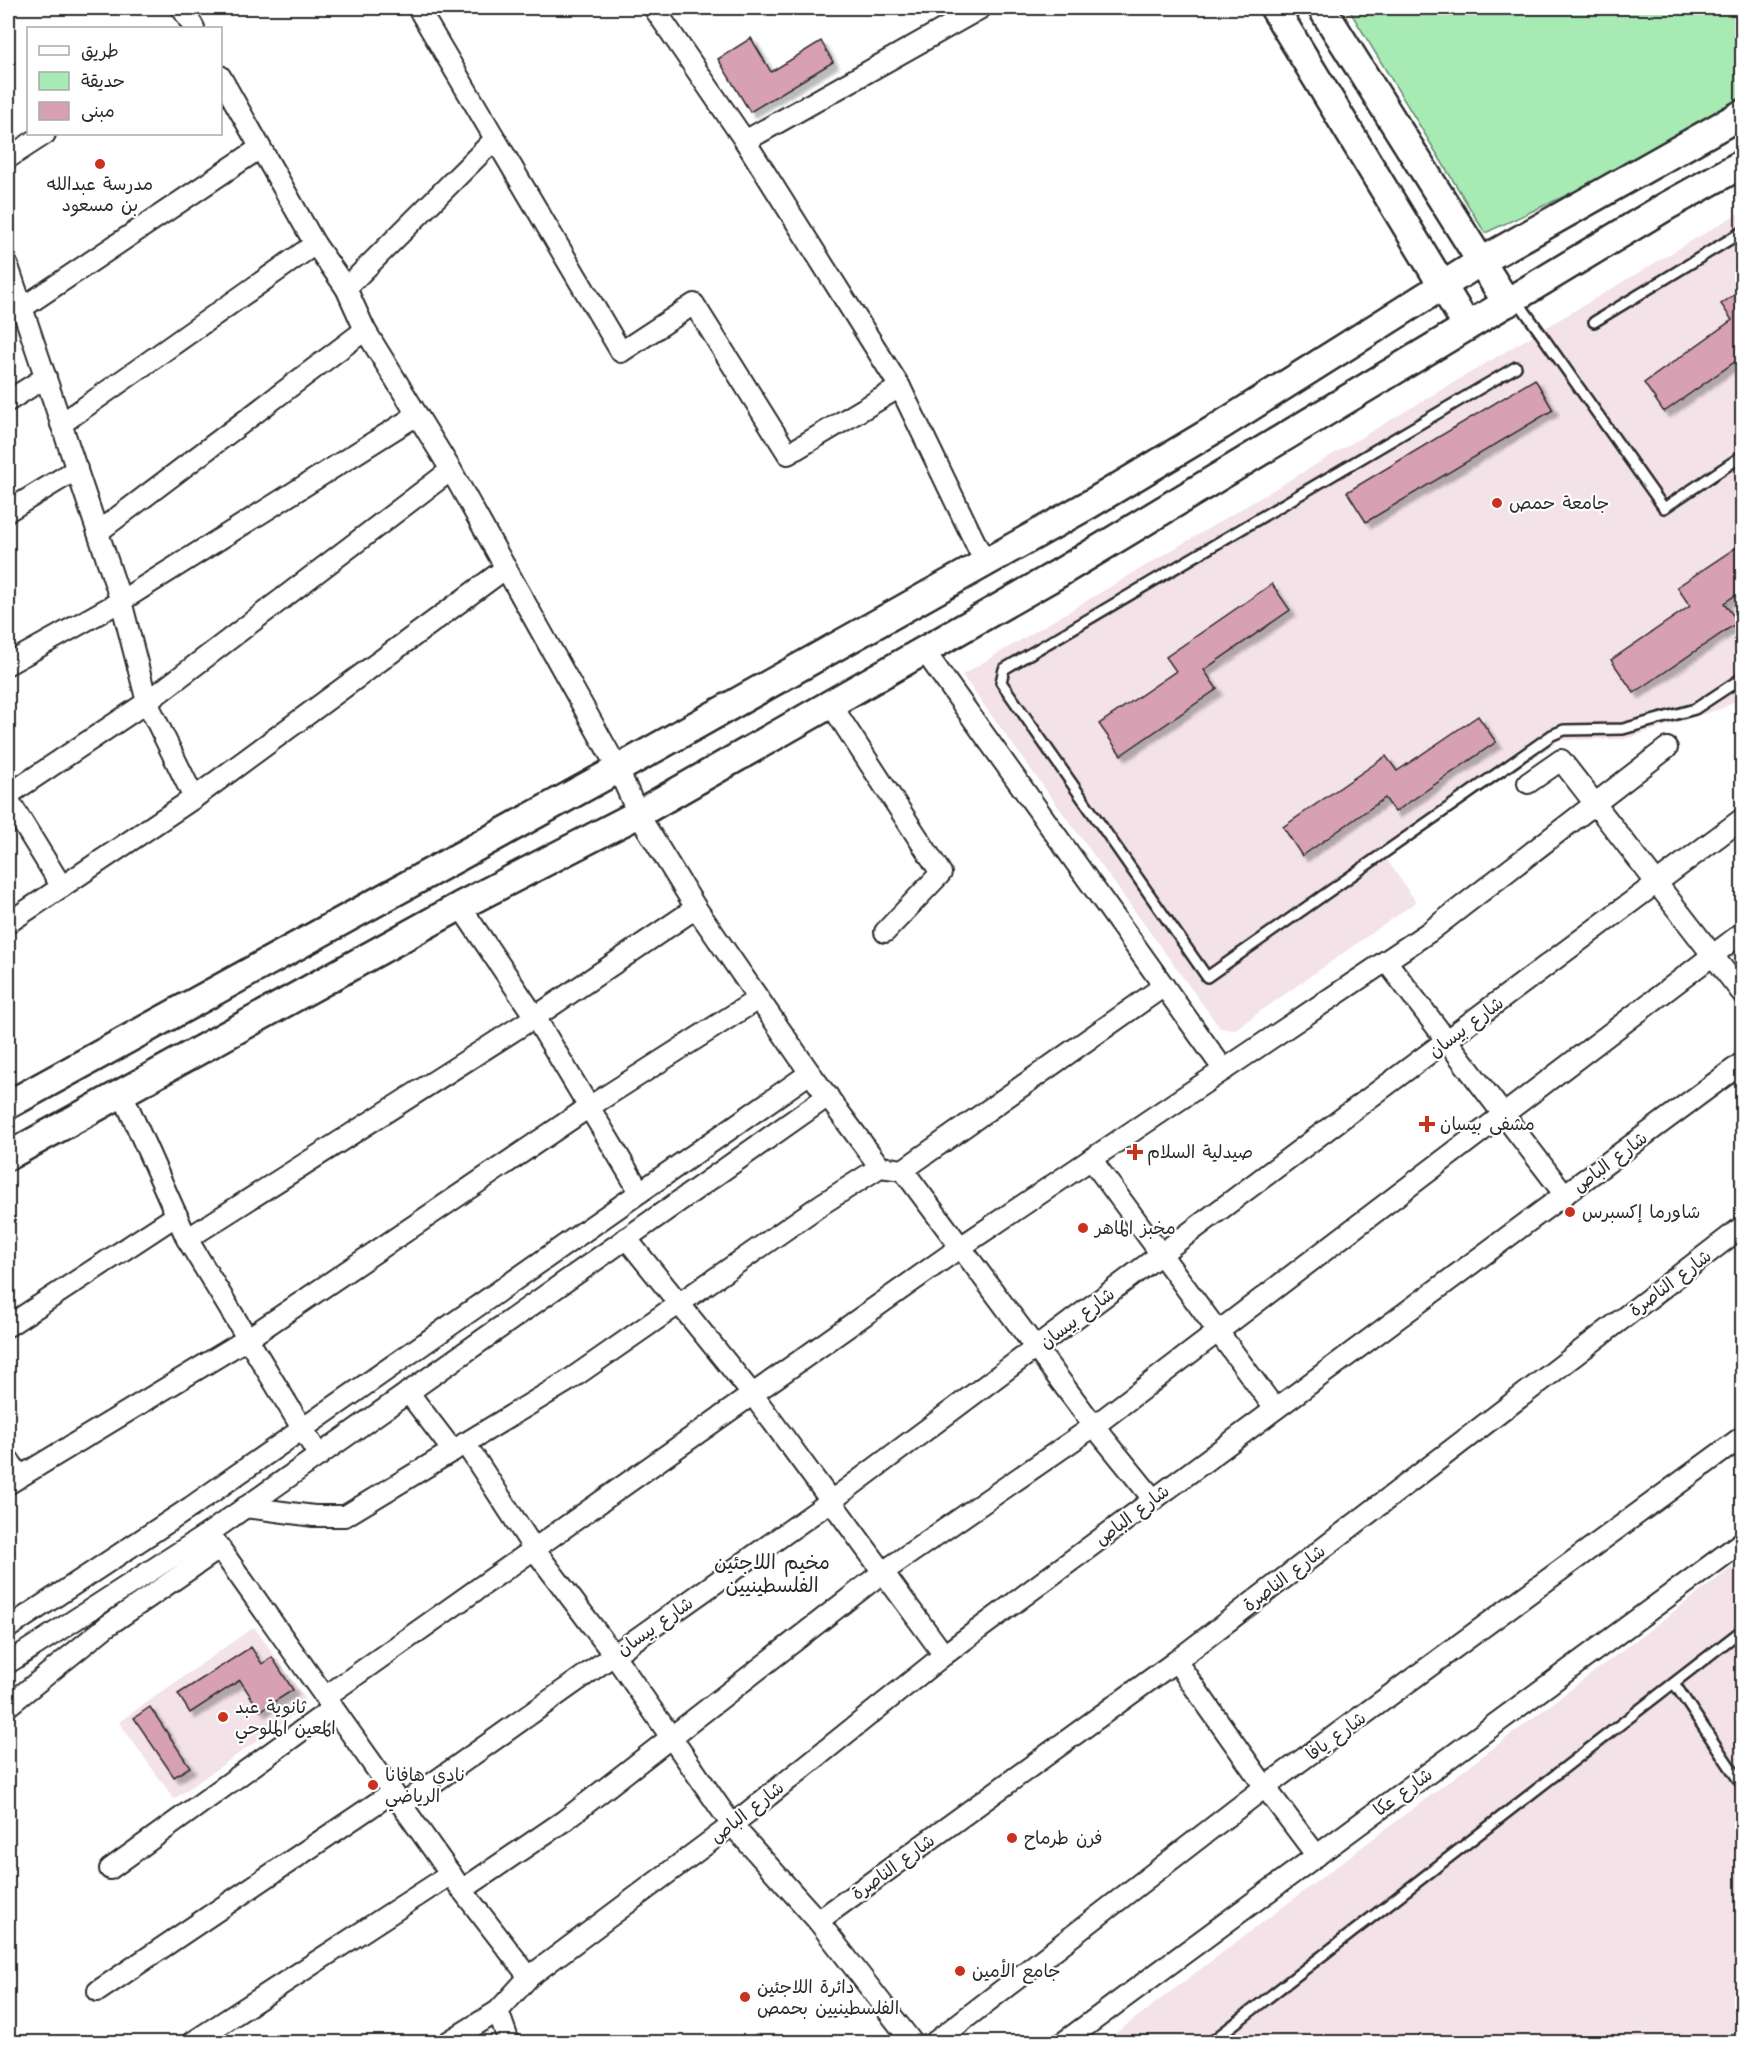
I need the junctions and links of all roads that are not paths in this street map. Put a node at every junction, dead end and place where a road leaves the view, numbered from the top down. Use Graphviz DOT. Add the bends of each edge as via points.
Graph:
graph roads {
  1 [pos="182,8"];
  2 [pos="418,8"];
  3 [pos="654,8"];
  4 [pos="981,8"];
  5 [pos="1274,8"];
  6 [pos="1322,8"];
  7 [pos="193,27"];
  8 [pos="222,80"];
  9 [pos="1743,114"];
  10 [pos="43,135"];
  11 [pos="495,140"];
  12 [pos="745,141"];
  13 [pos="260,148"];
  14 [pos="8,158"];
  15 [pos="1743,164"];
  16 [pos="1743,232"];
  17 [pos="315,244"];
  18 [pos="1480,262"];
  19 [pos="9,275"];
  20 [pos="1441,287"];
  21 [pos="346,288"];
  22 [pos="1512,301"];
  23 [pos="22,308"];
  24 [pos="1594,322"];
  25 [pos="1467,326"];
  26 [pos="365,330"];
  27 [pos="1516,367"];
  28 [pos="46,377"];
  29 [pos="900,387"];
  30 [pos="8,401"];
  31 [pos="417,415"];
  32 [pos="62,424"];
  33 [pos="1743,456"];
  34 [pos="76,469"];
  35 [pos="451,470"];
  36 [pos="8,511"];
  37 [pos="98,532"];
  38 [pos="985,563"];
  39 [pos="506,568"];
  40 [pos="121,601"];
  41 [pos="923,649"];
  42 [pos="8,664"];
  43 [pos="1743,678"];
  44 [pos="147,702"];
  45 [pos="830,703"];
  46 [pos="1667,748"];
  47 [pos="618,770"];
  48 [pos="1528,783"];
  49 [pos="8,797"];
  50 [pos="194,798"];
  51 [pos="1595,804"];
  52 [pos="638,814"];
  53 [pos="1743,819"];
  54 [pos="1658,884"];
  55 [pos="62,887"];
  56 [pos="460,906"];
  57 [pos="696,908"];
  58 [pos="8,923"];
  59 [pos="885,932"];
  60 [pos="1743,933"];
  61 [pos="1713,954"];
  62 [pos="1386,961"];
  63 [pos="1164,986"];
  64 [pos="1743,993"];
  65 [pos="758,999"];
  66 [pos="535,1017"];
  67 [pos="1447,1041"];
  68 [pos="1743,1063"];
  69 [pos="1224,1070"];
  70 [pos="810,1073"];
  71 [pos="122,1093"];
  72 [pos="828,1096"];
  73 [pos="8,1105"];
  74 [pos="589,1107"];
  75 [pos="1503,1115"];
  76 [pos="8,1156"];
  77 [pos="1091,1159"];
  78 [pos="880,1167"];
  79 [pos="903,1170"];
  80 [pos="640,1192"];
  81 [pos="1565,1195"];
  82 [pos="177,1215"];
  83 [pos="1743,1227"];
  84 [pos="626,1238"];
  85 [pos="187,1239"];
  86 [pos="962,1246"];
  87 [pos="1162,1255"];
  88 [pos="678,1304"];
  89 [pos="8,1326"];
  90 [pos="1219,1332"];
  91 [pos="247,1339"];
  92 [pos="1036,1349"];
  93 [pos="408,1392"];
  94 [pos="753,1395"];
  95 [pos="1275,1409"];
  96 [pos="1094,1426"];
  97 [pos="302,1429"];
  98 [pos="1743,1437"];
  99 [pos="459,1447"];
  100 [pos="319,1456"];
  101 [pos="8,1459"];
  102 [pos="14,1480"];
  103 [pos="1154,1500"];
  104 [pos="831,1501"];
  105 [pos="245,1507"];
  106 [pos="214,1540"];
  107 [pos="1743,1542"];
  108 [pos="534,1549"];
  109 [pos="883,1572"];
  110 [pos="8,1628"];
  111 [pos="1743,1630"];
  112 [pos="614,1655"];
  113 [pos="944,1655"];
  114 [pos="1176,1661"];
  115 [pos="8,1663"];
  116 [pos="1674,1683"];
  117 [pos="329,1702"];
  118 [pos="8,1706"];
  119 [pos="672,1738"];
  120 [pos="1743,1785"];
  121 [pos="1265,1787"];
  122 [pos="398,1798"];
  123 [pos="732,1825"];
  124 [pos="1317,1856"];
  125 [pos="110,1869"];
  126 [pos="457,1882"];
  127 [pos="818,1921"];
  128 [pos="529,1977"];
  129 [pos="98,1991"];
  130 [pos="498,2011"];
  131 [pos="194,2043"];
  132 [pos="448,2043"];
  133 [pos="509,2043"];
  134 [pos="912,2043"];
  135 [pos="935,2043"];
  136 [pos="1064,2043"];
  137 [pos="1211,2043"];
  1 -- 7 [label="street"];
  2 -- 11 [label="street"];
  3 -- 12 [label="street"];
  4 -- 12 [label="street"];
  5 -- 20 [label="main road"];
  6 -- 18 [label="main road"];
  8 -- 13 [label="street"];
  9 -- 18 [label="main road"];
  10 -- 14 [label="street"];
  11 -- 21 [label="street"];
  11 -- 29 [label="street" via="621,352 694,304 788,454"];
  12 -- 29 [label="street"];
  13 -- 17 [label="street"];
  13 -- 23 [label="street"];
  15 -- 22 [label="main road"];
  16 -- 24 [label="lane"];
  17 -- 21 [label="street"];
  17 -- 32 [label="street"];
  18 -- 20 [label="main road"];
  18 -- 22 [label="main road"];
  19 -- 23 [label="street"];
  20 -- 25 [label="main road"];
  20 -- 38 [label="main road" via="1220,426"];
  21 -- 26 [label="street"];
  22 -- 25 [label="main road"];
  22 -- 33 [label="lane" via="1664,508"];
  23 -- 28 [label="street"];
  25 -- 41 [label="main road" via="1056,575"];
  26 -- 31 [label="street"];
  26 -- 37 [label="street"];
  27 -- 43 [label="lane" via="1004,669 1001,682 1207,977 1552,735 1564,730 1623,729 1695,709"];
  28 -- 30 [label="street"];
  28 -- 32 [label="street"];
  29 -- 38 [label="street"];
  31 -- 35 [label="street"];
  31 -- 40 [label="street"];
  32 -- 34 [label="street"];
  34 -- 36 [label="street"];
  34 -- 37 [label="street"];
  35 -- 39 [label="street"];
  35 -- 44 [label="street"];
  37 -- 40 [label="street"];
  38 -- 47 [label="main road"];
  39 -- 47 [label="street"];
  39 -- 50 [label="street"];
  40 -- 42 [label="street"];
  40 -- 44 [label="street"];
  41 -- 45 [label="main road"];
  41 -- 63 [label="street"];
  44 -- 49 [label="street"];
  44 -- 50 [label="street"];
  45 -- 52 [label="main road"];
  45 -- 59 [label="street" via="940,873"];
  46 -- 51 [label="street"];
  47 -- 52 [label="street"];
  47 -- 73 [label="main road"];
  48 -- 51 [label="street" via="1561,760"];
  49 -- 55 [label="street"];
  50 -- 55 [label="street"];
  51 -- 54 [label="street"];
  51 -- 62 [label="street"];
  52 -- 56 [label="main road"];
  52 -- 57 [label="street"];
  53 -- 54 [label="street, شارع بيسان"];
  54 -- 61 [label="street"];
  54 -- 67 [label="street, شارع بيسان"];
  55 -- 58 [label="street"];
  56 -- 66 [label="street"];
  56 -- 71 [label="main road"];
  57 -- 65 [label="street"];
  57 -- 66 [label="street"];
  60 -- 61 [label="street"];
  61 -- 64 [label="street"];
  61 -- 75 [label="street"];
  62 -- 67 [label="street"];
  62 -- 69 [label="street"];
  63 -- 69 [label="street"];
  63 -- 79 [label="street"];
  65 -- 70 [label="street"];
  65 -- 74 [label="street"];
  66 -- 74 [label="street"];
  66 -- 85 [label="street"];
  67 -- 75 [label="street"];
  67 -- 87 [label="street, شارع بيسان"];
  68 -- 81 [label="street, شارع الباص"];
  69 -- 77 [label="street"];
  70 -- 72 [label="street"];
  70 -- 80 [label="street"];
  71 -- 76 [label="main road"];
  71 -- 82 [label="street"];
  72 -- 78 [label="street"];
  72 -- 84 [label="street"];
  74 -- 80 [label="street"];
  74 -- 91 [label="street"];
  75 -- 81 [label="street"];
  75 -- 90 [label="street"];
  77 -- 86 [label="street"];
  77 -- 87 [label="street"];
  78 -- 79 [label="street"];
  78 -- 88 [label="street"];
  79 -- 86 [label="street"];
  80 -- 97 [label="street"];
  81 -- 95 [label="street, شارع الباص"];
  82 -- 85 [label="street"];
  82 -- 89 [label="street"];
  83 -- 114 [label="street, شارع الناصرة"];
  84 -- 88 [label="street"];
  84 -- 93 [label="street"];
  85 -- 91 [label="street"];
  86 -- 92 [label="street"];
  86 -- 94 [label="street"];
  87 -- 90 [label="street"];
  87 -- 92 [label="street, شارع بيسان"];
  88 -- 94 [label="street"];
  88 -- 99 [label="street" via="568,1381"];
  90 -- 95 [label="street"];
  90 -- 96 [label="street"];
  91 -- 97 [label="street"];
  91 -- 102 [label="street"];
  92 -- 96 [label="street"];
  92 -- 104 [label="street, شارع بيسان"];
  93 -- 99 [label="street"];
  93 -- 100 [label="street"];
  94 -- 104 [label="street"];
  94 -- 108 [label="street"];
  95 -- 103 [label="street, شارع الباص"];
  96 -- 103 [label="street"];
  96 -- 109 [label="street"];
  97 -- 100 [label="street"];
  97 -- 110 [label="street" via="191,1508"];
  98 -- 121 [label="street, شارع يافا"];
  99 -- 105 [label="street" via="345,1515 314,1516"];
  99 -- 108 [label="street"];
  100 -- 105 [label="street"];
  101 -- 102 [label="street"];
  103 -- 113 [label="street, شارع الباص"];
  104 -- 109 [label="street"];
  104 -- 112 [label="street, شارع بيسان"];
  105 -- 106 [label="street"];
  106 -- 115 [label="street"];
  106 -- 117 [label="street"];
  106 -- 118 [label="street"];
  107 -- 124 [label="street, شارع عكا"];
  108 -- 112 [label="street"];
  108 -- 117 [label="street"];
  109 -- 113 [label="street"];
  109 -- 119 [label="street"];
  111 -- 116 [label="lane"];
  112 -- 119 [label="street"];
  112 -- 122 [label="street, شارع بيسان"];
  113 -- 123 [label="street, شارع الباص"];
  114 -- 121 [label="street"];
  114 -- 127 [label="street, شارع الناصرة"];
  116 -- 120 [label="lane"];
  116 -- 137 [label="lane"];
  117 -- 122 [label="street"];
  117 -- 125 [label="street"];
  119 -- 123 [label="street"];
  119 -- 126 [label="street" via="565,1820"];
  121 -- 124 [label="street"];
  121 -- 135 [label="street, شارع يافا"];
  122 -- 126 [label="street"];
  122 -- 129 [label="street, شارع بيسان"];
  123 -- 127 [label="street"];
  123 -- 128 [label="street, شارع الباص"];
  124 -- 136 [label="street, شارع عكا"];
  126 -- 128 [label="street"];
  126 -- 131 [label="street"];
  127 -- 134 [label="street"];
  128 -- 130 [label="street, شارع الباص"];
  130 -- 132 [label="street, شارع الباص"];
  130 -- 133 [label="street"];
}
